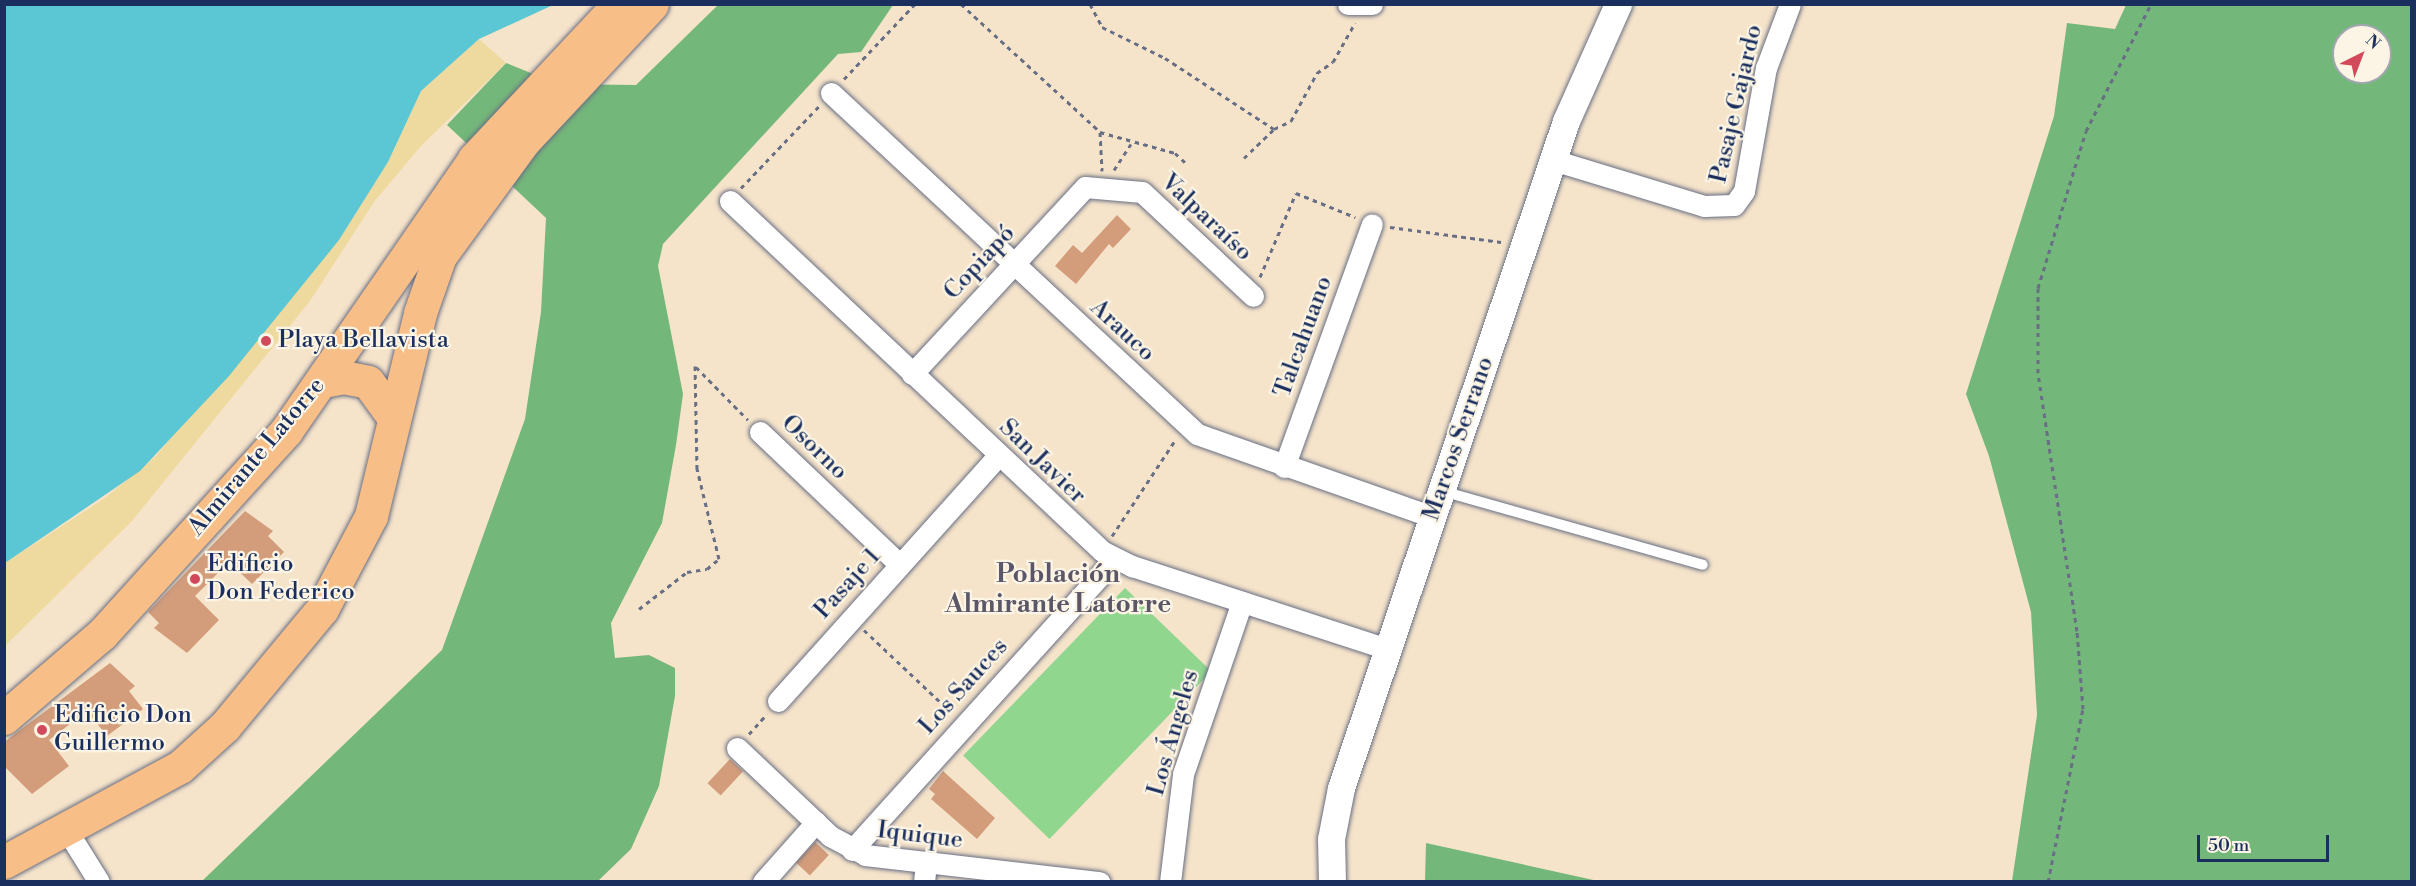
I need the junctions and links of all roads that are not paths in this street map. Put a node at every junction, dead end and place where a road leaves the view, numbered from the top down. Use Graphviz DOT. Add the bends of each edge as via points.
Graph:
graph roads {
  1 [pos="619,4"];
  2 [pos="652,4"];
  3 [pos="1618,4"];
  4 [pos="1790,4"];
  5 [pos="831,93"];
  6 [pos="1553,160"];
  7 [pos="1094,187"];
  8 [pos="730,201"];
  9 [pos="1372,224"];
  10 [pos="1014,264"];
  11 [pos="1253,296"];
  12 [pos="363,316"];
  13 [pos="410,357"];
  14 [pos="912,374"];
  15 [pos="323,381"];
  16 [pos="394,417"];
  17 [pos="760,432"];
  18 [pos="998,456"];
  19 [pos="1284,466"];
  20 [pos="1442,491"];
  21 [pos="1432,517"];
  22 [pos="1108,555"];
  23 [pos="900,565"];
  24 [pos="1703,565"];
  25 [pos="1242,602"];
  26 [pos="1388,649"];
  27 [pos="778,701"];
  28 [pos="4,718"];
  29 [pos="737,747"];
  30 [pos="816,822"];
  31 [pos="66,829"];
  32 [pos="852,850"];
  33 [pos="4,862"];
  34 [pos="925,872"];
  35 [pos="99,882"];
  36 [pos="762,882"];
  37 [pos="1099,882"];
  38 [pos="1170,882"];
  39 [pos="1332,882"];
  1 -- 12 [label="main road, Almirante Latorre" via="474,159"];
  2 -- 13 [label="main road" via="524,141 440,256"];
  3 -- 6 [label="street, Marcos Serrano"];
  4 -- 6 [label="street, Pasaje Gajardo" via="1766,68 1744,191 1734,205 1704,206"];
  5 -- 10 [label="street, Arauco"];
  6 -- 20 [label="street, Marcos Serrano"];
  7 -- 10 [label="street, Copiapó"];
  7 -- 11 [label="street, Valparaíso" via="1142,192"];
  8 -- 14 [label="street, San Javier"];
  9 -- 19 [label="street, Talcahuano"];
  10 -- 14 [label="street, Copiapó"];
  10 -- 19 [label="street, Arauco" via="1185,424 1213,442"];
  12 -- 13 [label="main road" via="362,342 372,361 385,368"];
  12 -- 15 [label="main road, Almirante Latorre"];
  13 -- 16 [label="main road"];
  14 -- 18 [label="street, San Javier"];
  15 -- 16 [label="main road" via="343,377 368,382"];
  15 -- 28 [label="main road, Almirante Latorre" via="286,431 102,634"];
  16 -- 31 [label="main road" via="371,516 322,609 225,726 180,767"];
  17 -- 23 [label="street, Osorno"];
  18 -- 22 [label="street, San Javier"];
  18 -- 23 [label="street, Pasaje 1"];
  19 -- 21 [label="street, Arauco"];
  20 -- 21 [label="street, Marcos Serrano"];
  20 -- 24 [label="lane"];
  21 -- 26 [label="street, Marcos Serrano"];
  22 -- 25 [label="street, San Javier"];
  22 -- 32 [label="street, Los Sauces"];
  23 -- 27 [label="street, Pasaje 1"];
  25 -- 26 [label="street, San Javier"];
  25 -- 38 [label="street, Los Ángeles" via="1183,774"];
  26 -- 39 [label="street, Marcos Serrano" via="1336,806"];
  29 -- 30 [label="street, Iquique"];
  30 -- 32 [label="street, Iquique"];
  30 -- 36 [label="street"];
  31 -- 33 [label="main road"];
  31 -- 35 [label="street"];
  32 -- 34 [label="street, Iquique"];
  34 -- 37 [label="street, Iquique"];
}
